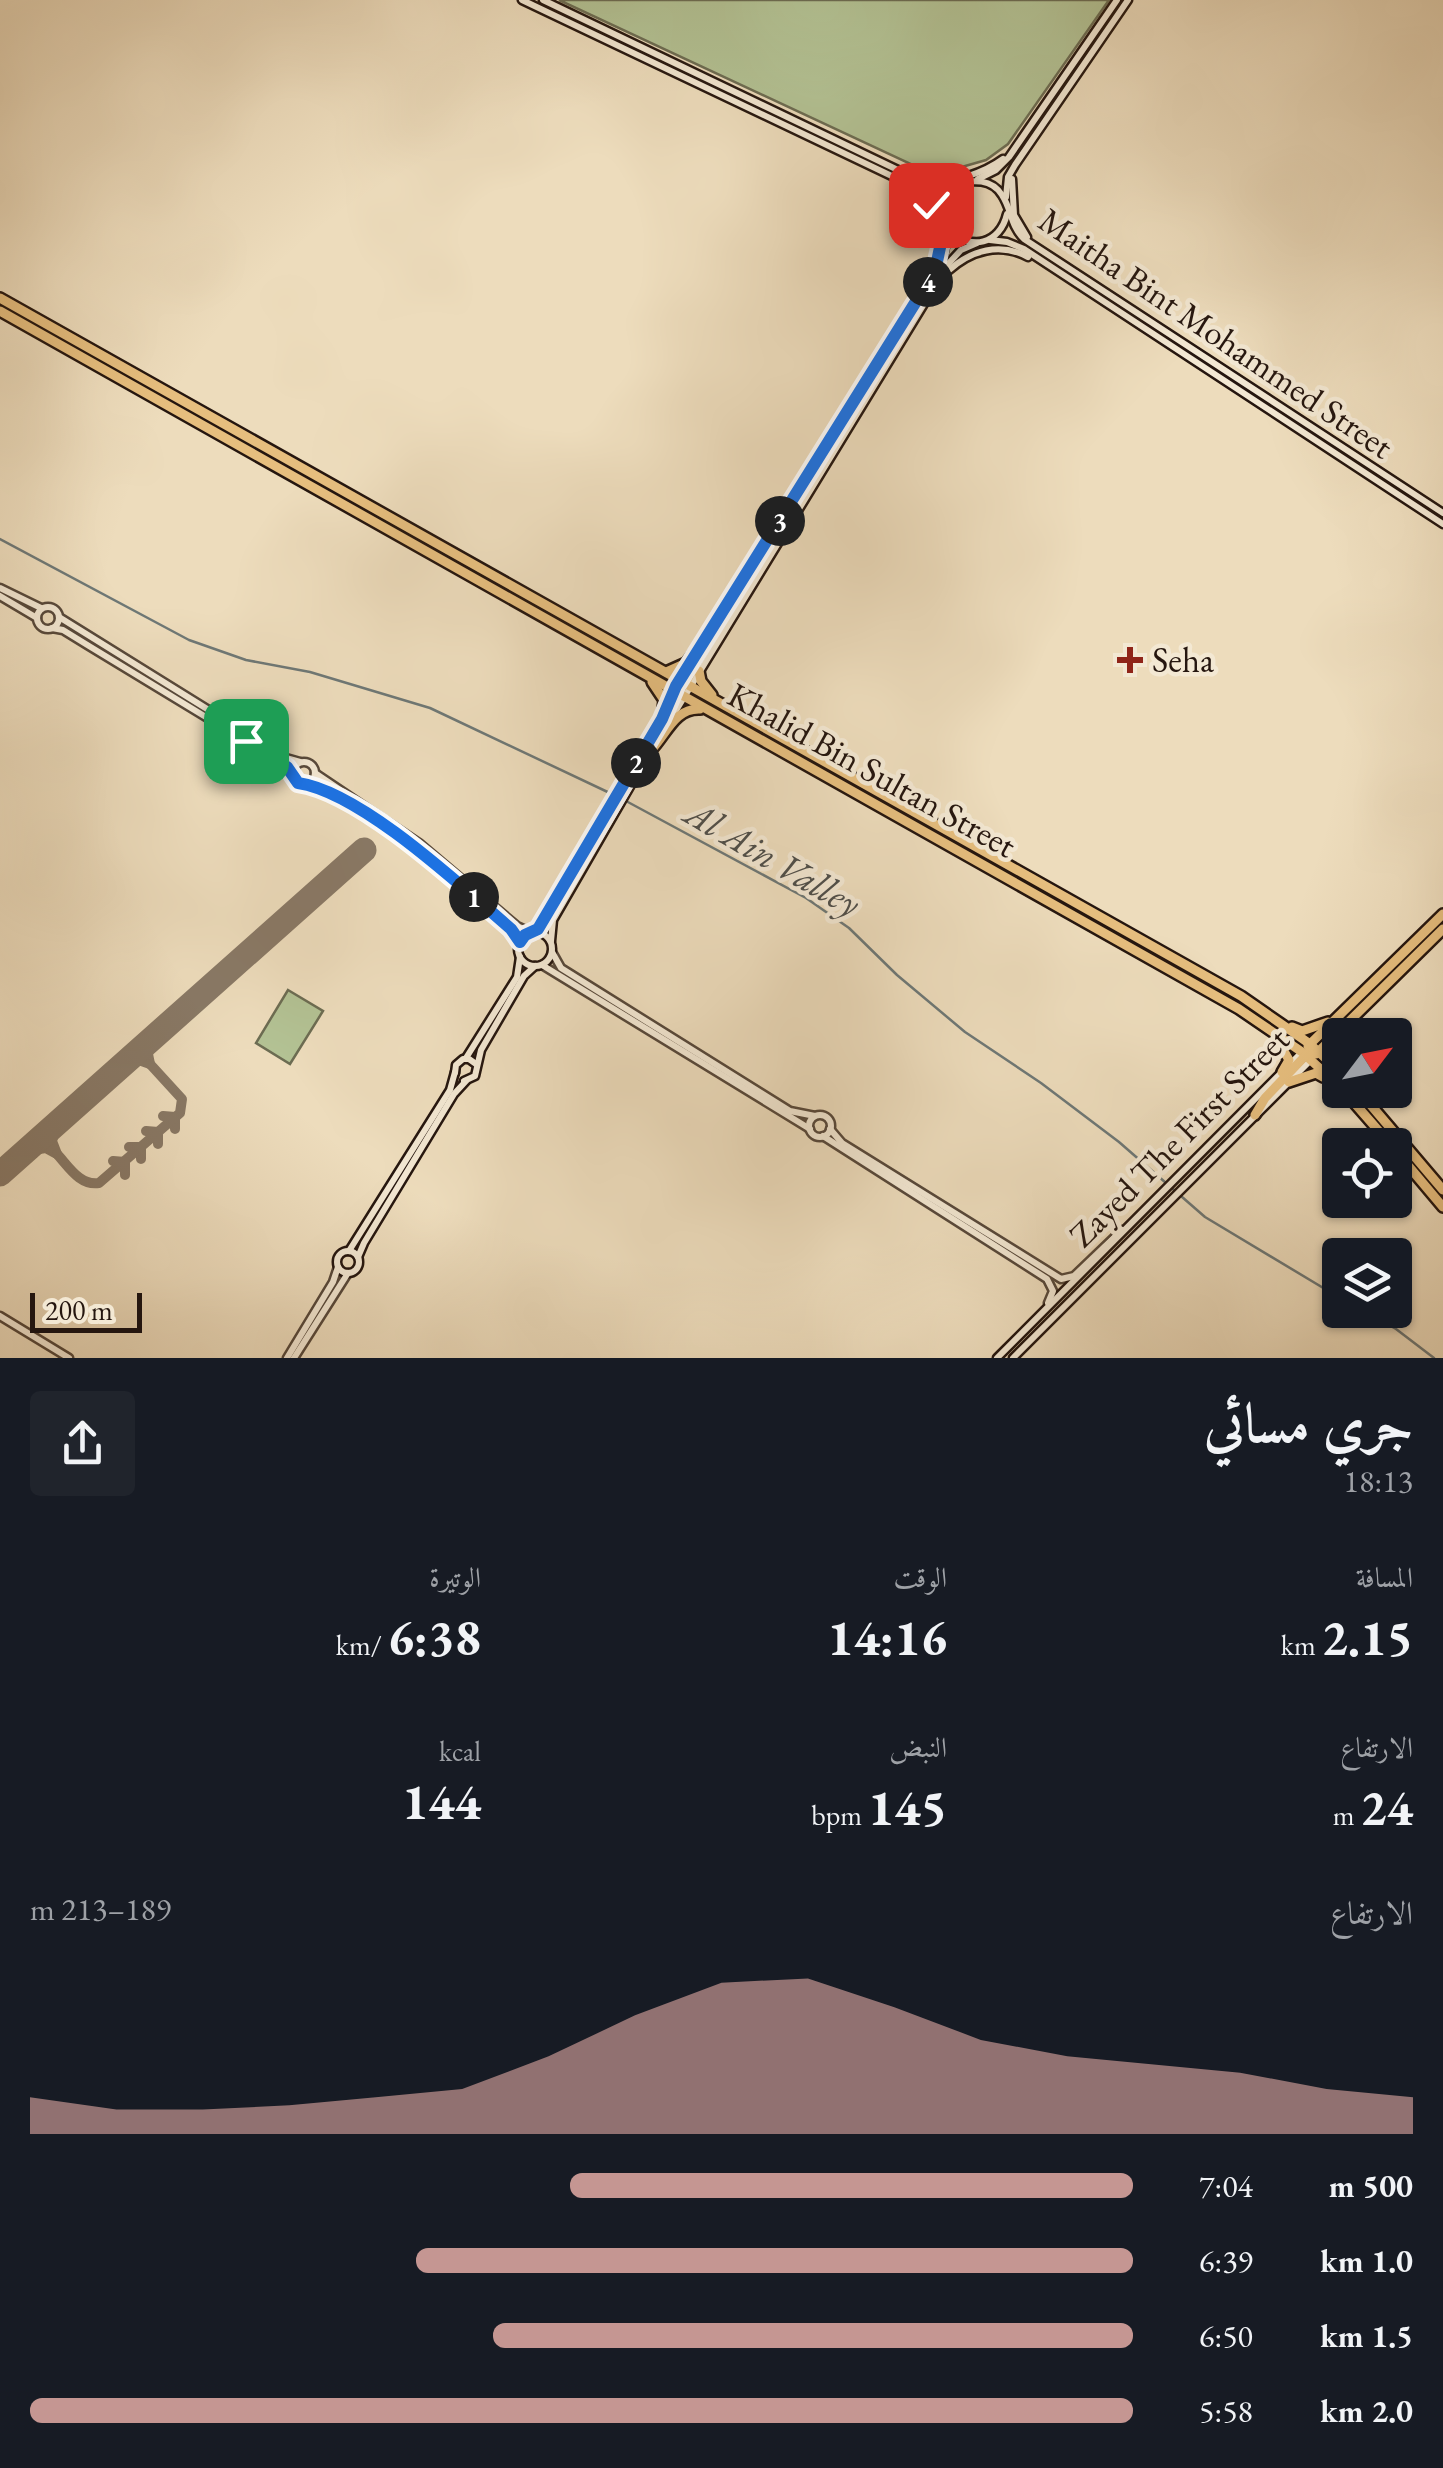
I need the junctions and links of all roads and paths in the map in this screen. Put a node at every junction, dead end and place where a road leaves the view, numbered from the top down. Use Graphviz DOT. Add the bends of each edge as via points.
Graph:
graph roads {
  1 [pos="522,0"];
  2 [pos="542,0"];
  3 [pos="1117,0"];
  4 [pos="1128,0"];
  5 [pos="1012,152"];
  6 [pos="1021,157"];
  7 [pos="907,179"];
  8 [pos="976,181"];
  9 [pos="966,182"];
  10 [pos="1006,207"];
  11 [pos="946,218"];
  12 [pos="949,227"];
  13 [pos="990,240"];
  14 [pos="977,243"];
  15 [pos="1052,257"];
  16 [pos="1052,267"];
  17 [pos="939,274"];
  18 [pos="0,298"];
  19 [pos="4,313"];
  20 [pos="61,332"];
  21 [pos="62,346"];
  22 [pos="115,362"];
  23 [pos="315,466"];
  24 [pos="302,468"];
  25 [pos="1443,513"];
  26 [pos="1443,524"];
  27 [pos="427,552"];
  28 [pos="467,561"];
  29 [pos="0,592"];
  30 [pos="42,608"];
  31 [pos="59,617"];
  32 [pos="37,618"];
  33 [pos="721,618"];
  34 [pos="52,628"];
  35 [pos="630,655"];
  36 [pos="617,658"];
  37 [pos="699,670"];
  38 [pos="642,674"];
  39 [pos="682,689"];
  40 [pos="714,714"];
  41 [pos="662,719"];
  42 [pos="750,723"];
  43 [pos="658,739"];
  44 [pos="652,749"];
  45 [pos="300,762"];
  46 [pos="636,770"];
  47 [pos="315,772"];
  48 [pos="292,774"];
  49 [pos="309,783"];
  50 [pos="890,812"];
  51 [pos="610,816"];
  52 [pos="930,822"];
  53 [pos="1004,875"];
  54 [pos="1040,883"];
  55 [pos="1443,914"];
  56 [pos="1443,929"];
  57 [pos="532,932"];
  58 [pos="551,941"];
  59 [pos="520,942"];
  60 [pos="552,952"];
  61 [pos="520,957"];
  62 [pos="538,966"];
  63 [pos="1365,990"];
  64 [pos="1239,1009"];
  65 [pos="1276,1018"];
  66 [pos="1343,1018"];
  67 [pos="1344,1018"];
  68 [pos="1262,1023"];
  69 [pos="1322,1026"];
  70 [pos="1322,1040"];
  71 [pos="1310,1052"];
  72 [pos="466,1058"];
  73 [pos="1322,1060"];
  74 [pos="476,1064"];
  75 [pos="1322,1064"];
  76 [pos="455,1072"];
  77 [pos="1322,1076"];
  78 [pos="1285,1077"];
  79 [pos="466,1081"];
  80 [pos="1362,1108"];
  81 [pos="1375,1108"];
  82 [pos="1255,1115"];
  83 [pos="815,1116"];
  84 [pos="1378,1128"];
  85 [pos="830,1129"];
  86 [pos="810,1130"];
  87 [pos="822,1136"];
  88 [pos="1412,1170"];
  89 [pos="1443,1190"];
  90 [pos="1443,1208"];
  91 [pos="1131,1224"];
  92 [pos="349,1251"];
  93 [pos="358,1258"];
  94 [pos="338,1267"];
  95 [pos="348,1273"];
  96 [pos="0,1316"];
  97 [pos="1020,1335"];
  98 [pos="69,1358"];
  99 [pos="290,1358"];
  100 [pos="997,1358"];
  101 [pos="1013,1358"];
  1 -- 7 [label="main road"];
  2 -- 7 [label="main road"];
  3 -- 5 [label="main road"];
  4 -- 6 [label="main road"];
  5 -- 7 [label="main road" via="984,170 946,180"];
  5 -- 8 [label="main road"];
  6 -- 10 [label="main road" via="1008,177"];
  6 -- 15 [label="main road" via="1011,185 1014,215 1024,234"];
  7 -- 9 [label="main road" via="934,186"];
  7 -- 11 [label="main road"];
  7 -- 17 [label="main road" via="937,215"];
  8 -- 9 [label="main road"];
  8 -- 10 [label="main road, Maitha Bint Mohammed Street" via="994,187"];
  9 -- 11 [label="main road" via="951,192"];
  10 -- 13 [label="main road" via="1003,228"];
  10 -- 15 [label="main road, Maitha Bint Mohammed Street" via="1019,234"];
  11 -- 12 [label="main road"];
  12 -- 14 [label="main road"];
  12 -- 17 [label="main road"];
  13 -- 14 [label="main road"];
  13 -- 16 [label="main road, Maitha Bint Mohammed Street" via="1017,245"];
  14 -- 17 [label="main road"];
  15 -- 25 [label="main road, Maitha Bint Mohammed Street"];
  16 -- 17 [label="main road" via="1000,248"];
  16 -- 26 [label="main road, Maitha Bint Mohammed Street"];
  17 -- 33 [label="main road"];
  17 -- 37 [label="main road"];
  18 -- 20 [label="main road, Khalid Bin Sultan Street"];
  19 -- 20 [label="main road" via="55,336"];
  19 -- 21 [label="main road, Khalid Bin Sultan Street"];
  20 -- 22 [label="main road, Khalid Bin Sultan Street"];
  21 -- 22 [label="main road" via="68,342"];
  21 -- 27 [label="main road, Khalid Bin Sultan Street"];
  22 -- 24 [label="main road, Khalid Bin Sultan Street"];
  23 -- 24 [label="main road"];
  24 -- 28 [label="main road, Khalid Bin Sultan Street"];
  27 -- 28 [label="main road"];
  27 -- 36 [label="main road, Khalid Bin Sultan Street"];
  28 -- 35 [label="main road, Khalid Bin Sultan Street"];
  29 -- 30 [label="main road"];
  29 -- 32 [label="main road"];
  30 -- 31 [label="main road" via="52,607"];
  30 -- 32 [label="main road"];
  31 -- 34 [label="main road"];
  31 -- 45 [label="main road"];
  32 -- 34 [label="main road"];
  33 -- 35 [label="main road" via="686,664 670,672"];
  33 -- 39 [label="main road"];
  34 -- 48 [label="main road"];
  35 -- 39 [label="main road, Khalid Bin Sultan Street"];
  36 -- 38 [label="main road, Khalid Bin Sultan Street"];
  36 -- 39 [label="main road"];
  37 -- 39 [label="main road"];
  37 -- 42 [label="main road" via="708,692"];
  38 -- 39 [label="main road, Khalid Bin Sultan Street"];
  38 -- 41 [label="main road" via="663,698"];
  39 -- 40 [label="main road, Khalid Bin Sultan Street"];
  39 -- 41 [label="main road"];
  39 -- 42 [label="main road, Khalid Bin Sultan Street"];
  39 -- 43 [label="main road"];
  40 -- 44 [label="main road" via="695,707 683,713"];
  40 -- 50 [label="main road, Khalid Bin Sultan Street"];
  41 -- 46 [label="main road"];
  42 -- 52 [label="main road, Khalid Bin Sultan Street"];
  43 -- 44 [label="main road"];
  44 -- 46 [label="main road"];
  45 -- 47 [label="main road"];
  45 -- 48 [label="main road"];
  46 -- 51 [label="main road"];
  47 -- 49 [label="main road"];
  47 -- 57 [label="main road" via="419,842 516,926"];
  48 -- 49 [label="main road" via="298,783"];
  49 -- 59 [label="main road" via="432,860"];
  50 -- 52 [label="main road" via="892,805"];
  50 -- 53 [label="main road, Khalid Bin Sultan Street"];
  51 -- 57 [label="main road"];
  51 -- 58 [label="main road" via="553,920"];
  52 -- 54 [label="main road, Khalid Bin Sultan Street"];
  53 -- 54 [label="main road" via="1035,888"];
  53 -- 64 [label="main road, Khalid Bin Sultan Street"];
  54 -- 65 [label="main road, Khalid Bin Sultan Street"];
  55 -- 63 [label="main road, Zayed The First Street"];
  56 -- 67 [label="main road, Zayed The First Street"];
  57 -- 58 [label="main road"];
  57 -- 59 [label="main road"];
  58 -- 60 [label="main road"];
  59 -- 61 [label="main road"];
  60 -- 62 [label="main road"];
  60 -- 83 [label="main road" via="561,968 690,1049 790,1110"];
  61 -- 62 [label="main road"];
  61 -- 72 [label="main road" via="518,973"];
  62 -- 74 [label="main road" via="522,980"];
  62 -- 86 [label="main road"];
  63 -- 66 [label="main road, Zayed The First Street"];
  63 -- 71 [label="main road"];
  64 -- 68 [label="main road, Khalid Bin Sultan Street"];
  64 -- 71 [label="main road" via="1254,1012"];
  65 -- 69 [label="main road" via="1300,1031"];
  65 -- 71 [label="main road, Khalid Bin Sultan Street"];
  68 -- 71 [label="main road, Khalid Bin Sultan Street"];
  68 -- 78 [label="main road" via="1286,1051"];
  70 -- 71 [label="main road, Zayed The First Street"];
  71 -- 73 [label="main road, Khalid Bin Sultan Street"];
  71 -- 75 [label="main road, Khalid Bin Sultan Street"];
  71 -- 78 [label="main road, Zayed The First Street"];
  71 -- 82 [label="main road"];
  72 -- 74 [label="main road"];
  72 -- 76 [label="main road"];
  74 -- 79 [label="main road" via="475,1076"];
  76 -- 79 [label="main road"];
  76 -- 92 [label="main road"];
  77 -- 78 [label="main road"];
  78 -- 82 [label="main road, Zayed The First Street"];
  78 -- 91 [label="main road, Zayed The First Street"];
  79 -- 93 [label="main road"];
  80 -- 84 [label="main road, Khalid Bin Sultan Street"];
  81 -- 89 [label="main road, Khalid Bin Sultan Street"];
  82 -- 101 [label="main road, Zayed The First Street"];
  83 -- 85 [label="main road" via="826,1116"];
  83 -- 86 [label="main road"];
  85 -- 87 [label="main road"];
  85 -- 91 [label="main road" via="1061,1279 1074,1276"];
  86 -- 87 [label="main road"];
  87 -- 97 [label="main road" via="1049,1281 1052,1298"];
  88 -- 90 [label="main road, Khalid Bin Sultan Street"];
  91 -- 97 [label="main road, Zayed The First Street"];
  92 -- 93 [label="main road"];
  92 -- 94 [label="main road" via="339,1256"];
  93 -- 95 [label="main road"];
  94 -- 95 [label="main road"];
  94 -- 99 [label="main road"];
  95 -- 99 [label="main road"];
  96 -- 98 [label="main road"];
  97 -- 100 [label="main road, Zayed The First Street"];
}
